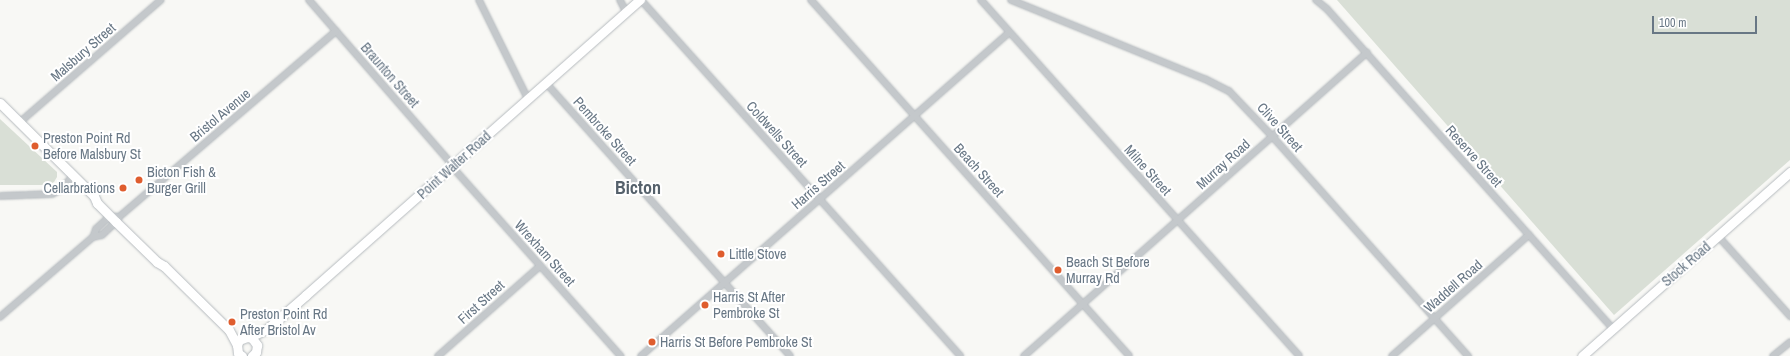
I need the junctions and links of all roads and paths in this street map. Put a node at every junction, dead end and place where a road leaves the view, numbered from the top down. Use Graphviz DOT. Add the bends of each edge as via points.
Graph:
graph roads {
  1 [pos="161,0"];
  2 [pos="309,0"];
  3 [pos="479,0"];
  4 [pos="620,0"];
  5 [pos="640,0"];
  6 [pos="811,0"];
  7 [pos="1011,0"];
  8 [pos="1316,0"];
  9 [pos="984,1"];
  10 [pos="626,12"];
  11 [pos="336,31"];
  12 [pos="1010,33"];
  13 [pos="1366,53"];
  14 [pos="546,83"];
  15 [pos="528,99"];
  16 [pos="0,102"];
  17 [pos="914,116"];
  18 [pos="20,122"];
  19 [pos="1272,136"];
  20 [pos="453,166"];
  21 [pos="1790,172"];
  22 [pos="73,176"];
  23 [pos="0,196"];
  24 [pos="820,199"];
  25 [pos="117,217"];
  26 [pos="1177,221"];
  27 [pos="1529,235"];
  28 [pos="1718,236"];
  29 [pos="540,266"];
  30 [pos="725,283"];
  31 [pos="1083,304"];
  32 [pos="1790,316"];
  33 [pos="0,317"];
  34 [pos="1434,318"];
  35 [pos="267,329"];
  36 [pos="1613,329"];
  37 [pos="229,330"];
  38 [pos="247,337"];
  39 [pos="1790,342"];
  40 [pos="237,352"];
  41 [pos="257,352"];
  42 [pos="438,356"];
  43 [pos="621,356"];
  44 [pos="642,356"];
  45 [pos="790,356"];
  46 [pos="960,356"];
  47 [pos="1024,356"];
  48 [pos="1129,356"];
  49 [pos="1298,356"];
  50 [pos="1392,356"];
  51 [pos="1468,356"];
  52 [pos="1582,356"];
  53 [pos="1773,356"];
  1 -- 18 [label="street, Malsbury Street"];
  2 -- 11 [label="street, Braunton Street"];
  3 -- 15 [label="street"];
  4 -- 10 [label="street"];
  5 -- 10 [label="street, Point Walter Road"];
  5 -- 24 [label="street, Coldwells Street"];
  6 -- 17 [label="street, Beach Street"];
  7 -- 19 [label="street, Clive Street" via="1218,84 1241,101"];
  8 -- 13 [label="street, Reserve Street"];
  9 -- 12 [label="street, Milne Street"];
  10 -- 14 [label="street, Point Walter Road"];
  11 -- 20 [label="street, Braunton Street"];
  11 -- 25 [label="street, Bristol Avenue"];
  12 -- 17 [label="street, Harris Street"];
  12 -- 26 [label="street, Milne Street"];
  13 -- 19 [label="street, Murray Road"];
  13 -- 27 [label="street, Reserve Street"];
  14 -- 15 [label="street, Point Walter Road"];
  14 -- 30 [label="street, Pembroke Street"];
  15 -- 20 [label="street, Point Walter Road"];
  16 -- 18 [label="street"];
  17 -- 24 [label="street, Harris Street"];
  17 -- 31 [label="street, Beach Street"];
  18 -- 22 [label="street"];
  19 -- 26 [label="street, Murray Road"];
  19 -- 34 [label="street, Clive Street"];
  20 -- 29 [label="street, Wrexham Street"];
  20 -- 35 [label="street, Point Walter Road"];
  21 -- 28 [label="street, Stock Road"];
  22 -- 23 [label="street" via="60,190 52,194"];
  22 -- 25 [label="street" via="94,196 97,203"];
  24 -- 30 [label="street, Harris Street"];
  24 -- 46 [label="street, Coldwells Street"];
  25 -- 33 [label="street, Bristol Avenue" via="102,235 94,237"];
  25 -- 37 [label="street" via="157,262"];
  26 -- 31 [label="street, Murray Road"];
  26 -- 49 [label="street, Milne Street"];
  27 -- 34 [label="street, Waddell Road"];
  27 -- 36 [label="street, Reserve Street"];
  28 -- 32 [label="street"];
  28 -- 36 [label="street, Stock Road"];
  29 -- 42 [label="street, First Street"];
  29 -- 43 [label="street, Wrexham Street"];
  30 -- 44 [label="street, Harris Street"];
  30 -- 45 [label="street, Pembroke Street"];
  31 -- 47 [label="street, Murray Road"];
  31 -- 48 [label="street, Beach Street"];
  34 -- 50 [label="street, Waddell Road"];
  34 -- 51 [label="street, Clive Street"];
  35 -- 38 [label="street, Point Walter Road"];
  35 -- 41 [label="street, Point Walter Road"];
  36 -- 52 [label="street, Stock Road"];
  37 -- 38 [label="street"];
  37 -- 40 [label="street"];
  38 -- 40 [label="street, Point Walter Road" via="239,340"];
  38 -- 41 [label="street, Point Walter Road"];
  39 -- 53 [label="street"];
}
